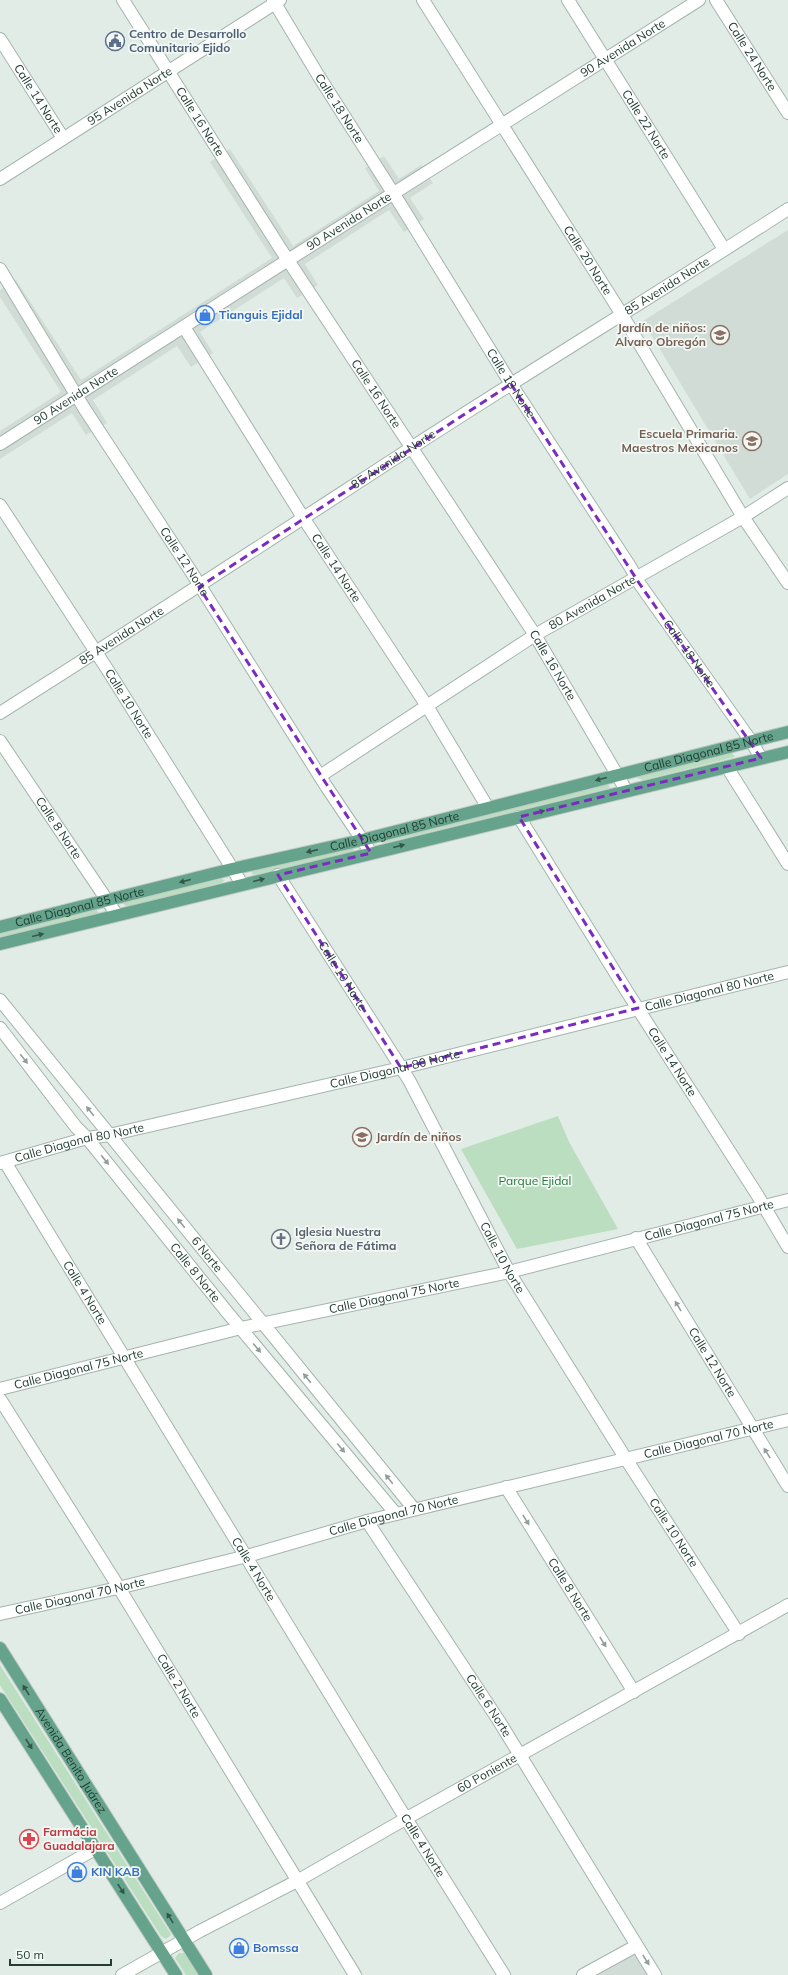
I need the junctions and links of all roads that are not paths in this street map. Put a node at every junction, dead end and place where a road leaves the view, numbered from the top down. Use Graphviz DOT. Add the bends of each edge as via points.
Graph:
graph roads {
  1 [pos="123,0"];
  2 [pos="423,0"];
  3 [pos="568,0"];
  4 [pos="699,0"];
  5 [pos="716,0"];
  6 [pos="276,1"];
  7 [pos="0,39"];
  8 [pos="605,58"];
  9 [pos="168,70"];
  10 [pos="788,113"];
  11 [pos="502,125"];
  12 [pos="63,138"];
  13 [pos="0,178"];
  14 [pos="394,194"];
  15 [pos="788,209"];
  16 [pos="724,249"];
  17 [pos="288,260"];
  18 [pos="0,269"];
  19 [pos="622,313"];
  20 [pos="184,327"];
  21 [pos="511,384"];
  22 [pos="76,395"];
  23 [pos="0,444"];
  24 [pos="411,448"];
  25 [pos="788,488"];
  26 [pos="0,505"];
  27 [pos="743,517"];
  28 [pos="304,519"];
  29 [pos="636,576"];
  30 [pos="788,583"];
  31 [pos="199,587"];
  32 [pos="535,635"];
  33 [pos="96,653"];
  34 [pos="427,706"];
  35 [pos="0,713"];
  36 [pos="788,732"];
  37 [pos="0,741"];
  38 [pos="751,741"];
  39 [pos="788,752"];
  40 [pos="761,758"];
  41 [pos="727,767"];
  42 [pos="618,774"];
  43 [pos="320,776"];
  44 [pos="626,790"];
  45 [pos="488,808"];
  46 [pos="519,817"];
  47 [pos="362,840"];
  48 [pos="371,852"];
  49 [pos="788,864"];
  50 [pos="232,869"];
  51 [pos="278,875"];
  52 [pos="242,884"];
  53 [pos="106,900"];
  54 [pos="117,915"];
  55 [pos="0,927"];
  56 [pos="0,944"];
  57 [pos="788,972"];
  58 [pos="0,1000"];
  59 [pos="638,1008"];
  60 [pos="0,1028"];
  61 [pos="401,1068"];
  62 [pos="109,1135"];
  63 [pos="87,1138"];
  64 [pos="2,1163"];
  65 [pos="788,1200"];
  66 [pos="764,1206"];
  67 [pos="636,1238"];
  68 [pos="788,1247"];
  69 [pos="509,1272"];
  70 [pos="262,1324"];
  71 [pos="241,1328"];
  72 [pos="124,1356"];
  73 [pos="0,1389"];
  74 [pos="0,1399"];
  75 [pos="788,1420"];
  76 [pos="752,1429"];
  77 [pos="626,1459"];
  78 [pos="788,1486"];
  79 [pos="506,1487"];
  80 [pos="414,1509"];
  81 [pos="396,1514"];
  82 [pos="367,1521"];
  83 [pos="247,1556"];
  84 [pos="118,1588"];
  85 [pos="788,1605"];
  86 [pos="0,1614"];
  87 [pos="739,1634"];
  88 [pos="0,1648"];
  89 [pos="634,1692"];
  90 [pos="0,1699"];
  91 [pos="519,1755"];
  92 [pos="407,1818"];
  93 [pos="95,1849"];
  94 [pos="297,1881"];
  95 [pos="0,1903"];
  96 [pos="184,1940"];
  97 [pos="636,1946"];
  98 [pos="162,1952"];
  99 [pos="122,1975"];
  100 [pos="176,1975"];
  101 [pos="206,1975"];
  102 [pos="355,1975"];
  103 [pos="504,1975"];
  104 [pos="583,1975"];
  105 [pos="655,1975"];
  1 -- 9 [label="street, Calle 16 Norte"];
  2 -- 11 [label="street, Calle 20 Norte"];
  3 -- 8 [label="street, Calle 22 Norte"];
  4 -- 8 [label="street, 90 Avenida Norte"];
  5 -- 10 [label="street, Calle 24 Norte"];
  6 -- 9 [label="street, 95 Avenida Norte"];
  6 -- 14 [label="street, Calle 18 Norte" via="318,75"];
  7 -- 12 [label="street, Calle 14 Norte"];
  8 -- 11 [label="street, 90 Avenida Norte"];
  8 -- 16 [label="street, Calle 22 Norte"];
  9 -- 12 [label="street, 95 Avenida Norte"];
  9 -- 17 [label="street, Calle 16 Norte"];
  11 -- 14 [label="street, 90 Avenida Norte"];
  11 -- 19 [label="street, Calle 20 Norte"];
  12 -- 13 [label="street, 95 Avenida Norte"];
  14 -- 17 [label="street, 90 Avenida Norte"];
  14 -- 21 [label="street, Calle 18 Norte"];
  15 -- 16 [label="street, 85 Avenida Norte"];
  16 -- 19 [label="street, 85 Avenida Norte"];
  17 -- 20 [label="street, 90 Avenida Norte"];
  17 -- 24 [label="street, Calle 16 Norte"];
  18 -- 22 [label="street, Calle 12 Norte"];
  19 -- 21 [label="street, 85 Avenida Norte"];
  19 -- 27 [label="street, Calle 20 Norte"];
  20 -- 22 [label="street, 90 Avenida Norte"];
  20 -- 28 [label="street, Calle 14 Norte"];
  21 -- 24 [label="street, 85 Avenida Norte"];
  21 -- 29 [label="street, Calle 18 Norte"];
  22 -- 23 [label="street, 90 Avenida Norte"];
  22 -- 31 [label="street, Calle 12 Norte"];
  24 -- 28 [label="street, 85 Avenida Norte"];
  24 -- 32 [label="street, Calle 16 Norte"];
  25 -- 27 [label="street, 80 Avenida Norte"];
  26 -- 33 [label="street, Calle 10 Norte"];
  27 -- 29 [label="street, 80 Avenida Norte"];
  27 -- 30 [label="street, Calle 20 Norte"];
  28 -- 31 [label="street, 85 Avenida Norte"];
  28 -- 34 [label="street, Calle 14 Norte"];
  29 -- 32 [label="street, 80 Avenida Norte"];
  29 -- 38 [label="street, Calle 18 Norte"];
  31 -- 33 [label="street, 85 Avenida Norte"];
  31 -- 43 [label="street, Calle 12 Norte"];
  32 -- 34 [label="street, 80 Avenida Norte"];
  32 -- 42 [label="street, Calle 16 Norte"];
  33 -- 35 [label="street, 85 Avenida Norte"];
  33 -- 50 [label="street, Calle 10 Norte"];
  34 -- 43 [label="street, 80 Avenida Norte"];
  34 -- 45 [label="street, Calle 14 Norte"];
  36 -- 38 [label="main road, Calle Diagonal 85 Norte"];
  37 -- 53 [label="street, Calle 8 Norte"];
  38 -- 40 [label="street, Calle 18 Norte"];
  38 -- 42 [label="main road, Calle Diagonal 85 Norte"];
  39 -- 40 [label="main road, Calle Diagonal 85 Norte"];
  40 -- 41 [label="main road, Calle Diagonal 85 Norte"];
  41 -- 44 [label="main road, Calle Diagonal 85 Norte"];
  41 -- 49 [label="street"];
  42 -- 44 [label="street, Calle 16 Norte"];
  42 -- 45 [label="main road, Calle Diagonal 85 Norte, one-way"];
  43 -- 47 [label="street, Calle 12 Norte"];
  46 -- 44 [label="main road, Calle Diagonal 85 Norte, one-way"];
  45 -- 47 [label="main road, Calle Diagonal 85 Norte"];
  48 -- 46 [label="main road, Calle Diagonal 85 Norte, one-way"];
  46 -- 59 [label="street, Calle 14 Norte"];
  47 -- 48 [label="street, Calle 12 Norte"];
  47 -- 50 [label="main road, Calle Diagonal 85 Norte, one-way"];
  48 -- 51 [label="main road, Calle Diagonal 85 Norte"];
  50 -- 52 [label="street, Calle 10 Norte"];
  50 -- 53 [label="main road, Calle Diagonal 85 Norte, one-way"];
  52 -- 51 [label="main road, Calle Diagonal 85 Norte, one-way"];
  51 -- 61 [label="street, Calle 10 Norte"];
  52 -- 54 [label="main road, Calle Diagonal 85 Norte"];
  53 -- 54 [label="street, Calle 8 Norte"];
  53 -- 55 [label="main road, Calle Diagonal 85 Norte"];
  56 -- 54 [label="main road, Calle Diagonal 85 Norte, one-way"];
  57 -- 59 [label="street, Calle Diagonal 80 Norte"];
  62 -- 58 [label="street, 6 Norte, one-way"];
  59 -- 61 [label="street, Calle Diagonal 80 Norte"];
  59 -- 66 [label="street, Calle 14 Norte"];
  60 -- 63 [label="street, Calle 8 Norte, one-way"];
  61 -- 62 [label="street, Calle Diagonal 80 Norte"];
  61 -- 69 [label="street, Calle 10 Norte"];
  62 -- 63 [label="street, Calle Diagonal 80 Norte"];
  70 -- 62 [label="street, 6 Norte, one-way"];
  63 -- 64 [label="street, Calle Diagonal 80 Norte"];
  63 -- 71 [label="street, Calle 8 Norte, one-way"];
  64 -- 72 [label="street, Calle 4 Norte"];
  65 -- 66 [label="street, Calle Diagonal 75 Norte"];
  66 -- 67 [label="street, Calle Diagonal 75 Norte"];
  66 -- 68 [label="street, Calle 14 Norte"];
  67 -- 69 [label="street, Calle Diagonal 75 Norte"];
  76 -- 67 [label="street, Calle 12 Norte, one-way"];
  69 -- 70 [label="street, Calle Diagonal 75 Norte"];
  69 -- 77 [label="street, Calle 10 Norte"];
  70 -- 71 [label="street, Calle Diagonal 75 Norte"];
  80 -- 70 [label="street, 6 Norte, one-way"];
  71 -- 72 [label="street, Calle Diagonal 75 Norte"];
  71 -- 81 [label="street, Calle 8 Norte, one-way"];
  72 -- 73 [label="street, Calle Diagonal 75 Norte"];
  72 -- 83 [label="street, Calle 4 Norte"];
  74 -- 84 [label="street, Calle 2 Norte"];
  75 -- 76 [label="street, Calle Diagonal 70 Norte"];
  76 -- 77 [label="street, Calle Diagonal 70 Norte"];
  78 -- 76 [label="street, Calle 12 Norte, one-way"];
  77 -- 79 [label="street, Calle Diagonal 70 Norte"];
  77 -- 87 [label="street, Calle 10 Norte"];
  79 -- 80 [label="street, Calle Diagonal 70 Norte"];
  79 -- 89 [label="street, Calle 8 Norte, one-way"];
  80 -- 81 [label="street, Calle Diagonal 70 Norte"];
  81 -- 82 [label="street, Calle Diagonal 70 Norte"];
  82 -- 83 [label="street, Calle Diagonal 70 Norte"];
  82 -- 91 [label="street, Calle 6 Norte"];
  83 -- 84 [label="street, Calle Diagonal 70 Norte"];
  83 -- 92 [label="street, Calle 4 Norte"];
  84 -- 86 [label="street, Calle Diagonal 70 Norte"];
  84 -- 94 [label="street, Calle 2 Norte"];
  85 -- 87 [label="street, 60 Poniente"];
  87 -- 89 [label="street, 60 Poniente"];
  96 -- 88 [label="main road, Avenida Benito Juárez, one-way"];
  89 -- 91 [label="street, 60 Poniente"];
  90 -- 93 [label="main road, one-way"];
  91 -- 92 [label="street, 60 Poniente"];
  91 -- 97 [label="street, Calle 6 Norte"];
  92 -- 94 [label="street, 60 Poniente"];
  92 -- 103 [label="street, Calle 4 Norte"];
  93 -- 95 [label="street"];
  93 -- 98 [label="main road, one-way"];
  94 -- 96 [label="street, 60 Poniente"];
  94 -- 102 [label="street, Calle 2 Norte"];
  96 -- 98 [label="street, 60 Poniente"];
  96 -- 101 [label="main road, Avenida Benito Juárez"];
  97 -- 104 [label="street"];
  97 -- 105 [label="street, Calle 6 Norte, one-way"];
  98 -- 99 [label="street, 60 Poniente"];
  98 -- 100 [label="main road"];
}
